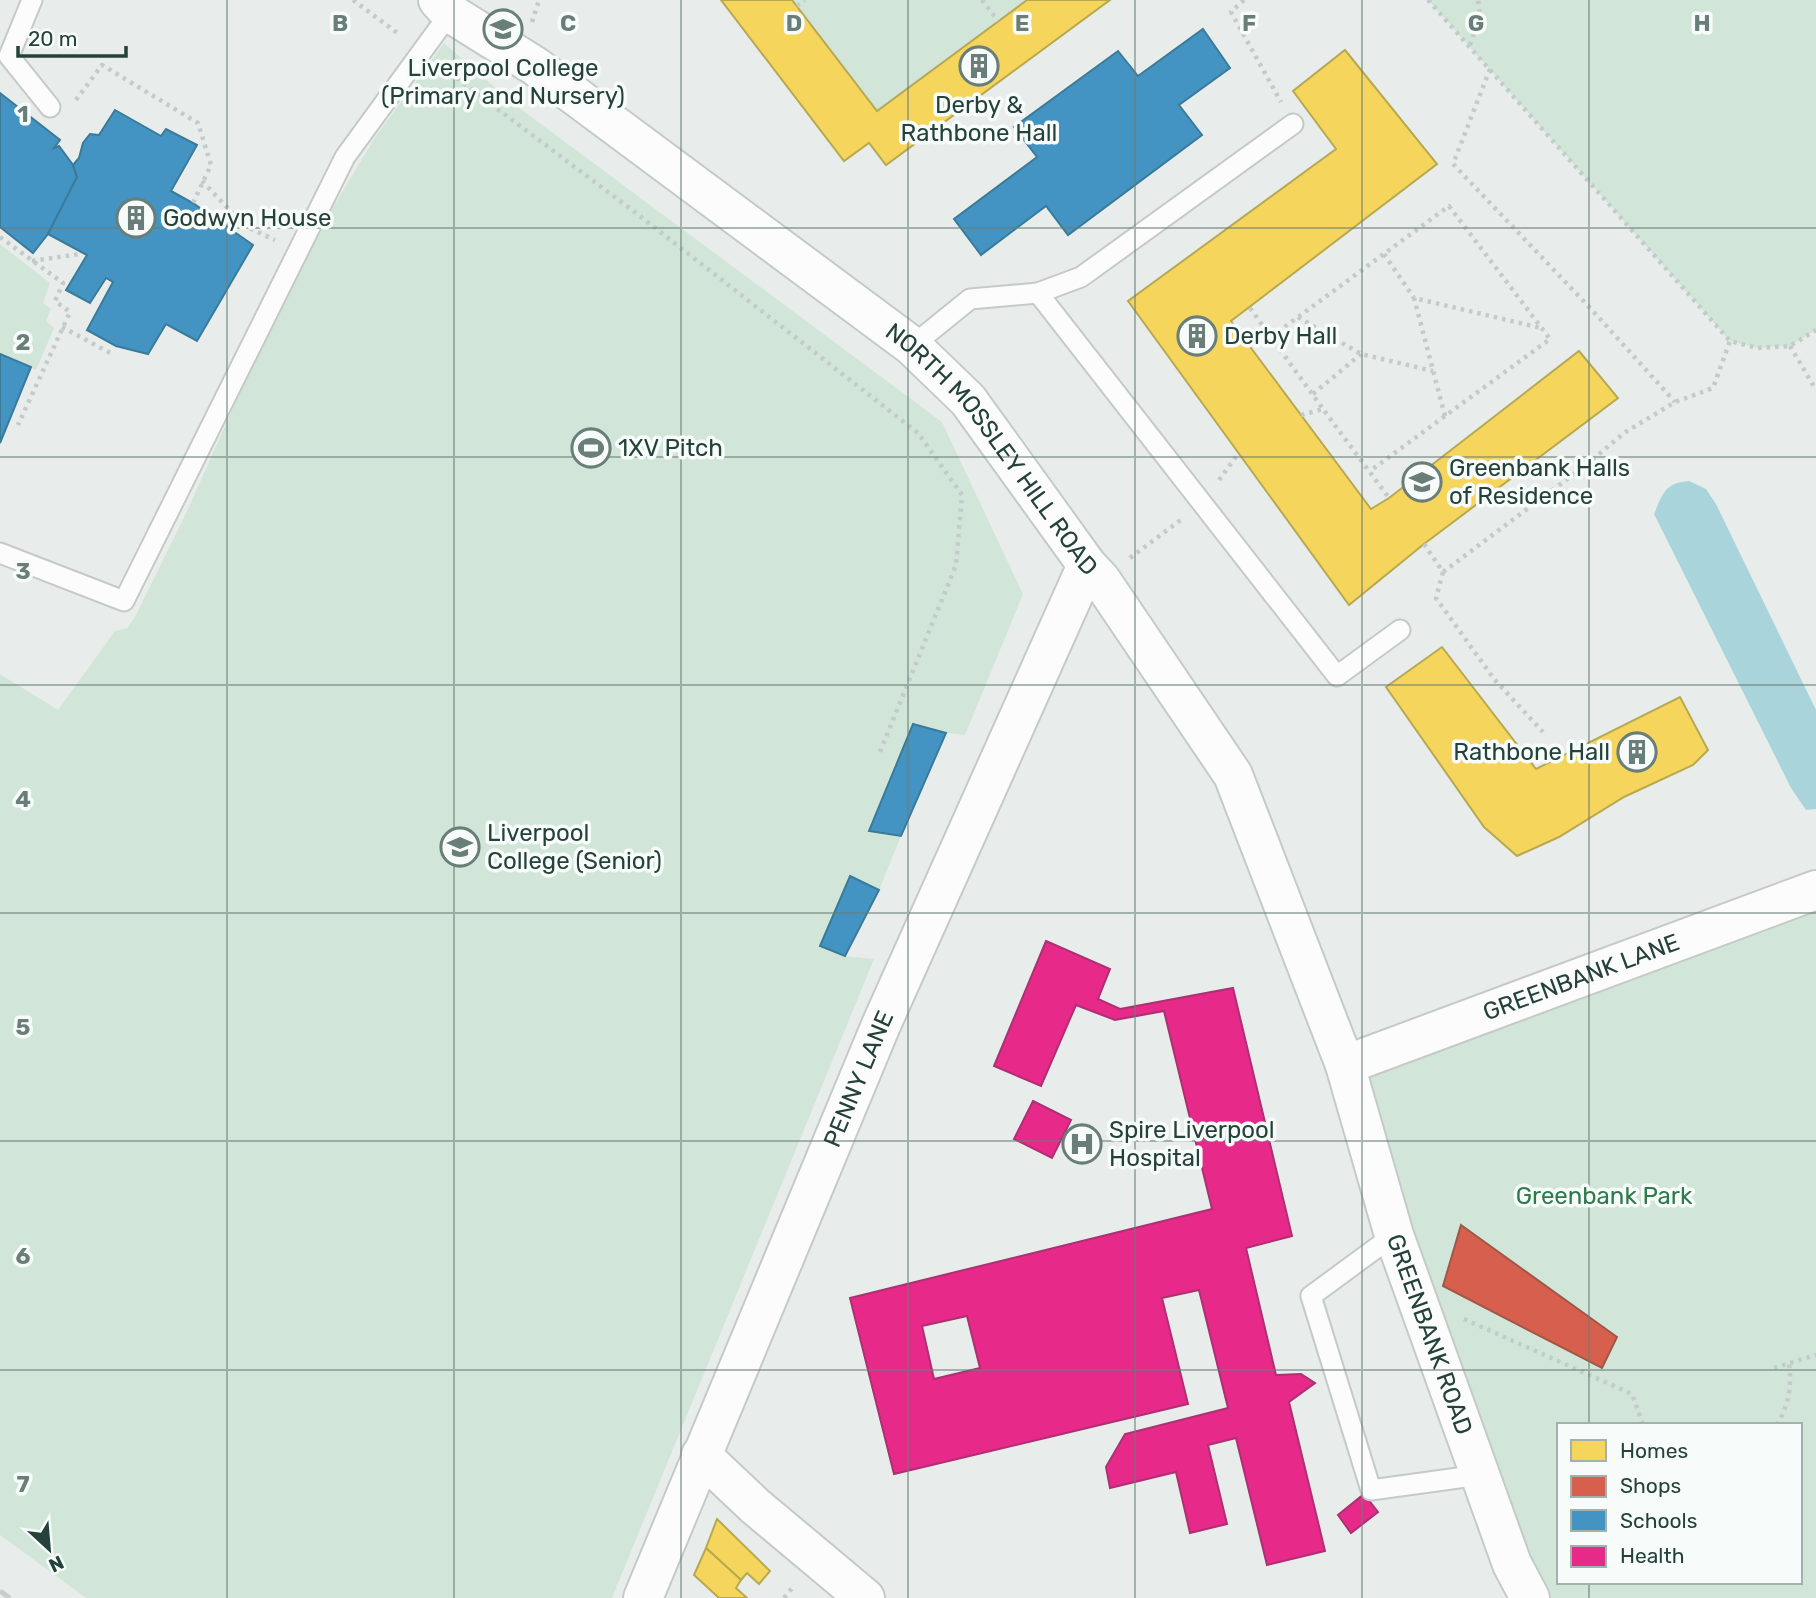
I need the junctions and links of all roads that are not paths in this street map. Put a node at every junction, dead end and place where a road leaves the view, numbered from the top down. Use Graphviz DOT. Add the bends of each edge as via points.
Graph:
graph roads {
  1 [pos="32,0"];
  2 [pos="444,6"];
  3 [pos="50,107"];
  4 [pos="1293,124"];
  5 [pos="1038,293"];
  6 [pos="912,346"];
  7 [pos="0,553"];
  8 [pos="1094,572"];
  9 [pos="1400,630"];
  10 [pos="1816,890"];
  11 [pos="1345,1065"];
  12 [pos="1394,1236"];
  13 [pos="701,1455"];
  14 [pos="1480,1475"];
  15 [pos="643,1598"];
  16 [pos="865,1598"];
  17 [pos="1530,1598"];
  1 -- 3 [label="lane" via="9,56"];
  2 -- 6 [label="street, NORTH MOSSLEY HILL ROAD" via="535,66"];
  2 -- 7 [label="lane" via="345,157 124,601"];
  4 -- 5 [label="lane" via="1081,277"];
  5 -- 6 [label="lane" via="970,299"];
  5 -- 9 [label="lane" via="1337,676"];
  6 -- 8 [label="street, NORTH MOSSLEY HILL ROAD" via="968,400"];
  8 -- 11 [label="street, NORTH MOSSLEY HILL ROAD" via="1233,775"];
  8 -- 13 [label="street, PENNY LANE" via="881,1025"];
  10 -- 11 [label="street, GREENBANK LANE"];
  11 -- 12 [label="street, GREENBANK ROAD"];
  12 -- 14 [label="street, GREENBANK ROAD"];
  12 -- 14 [label="lane" via="1311,1296 1371,1490"];
  13 -- 15 [label="street, PENNY LANE"];
  13 -- 16 [label="street"];
  14 -- 17 [label="street, GREENBANK ROAD" via="1512,1564"];
}
